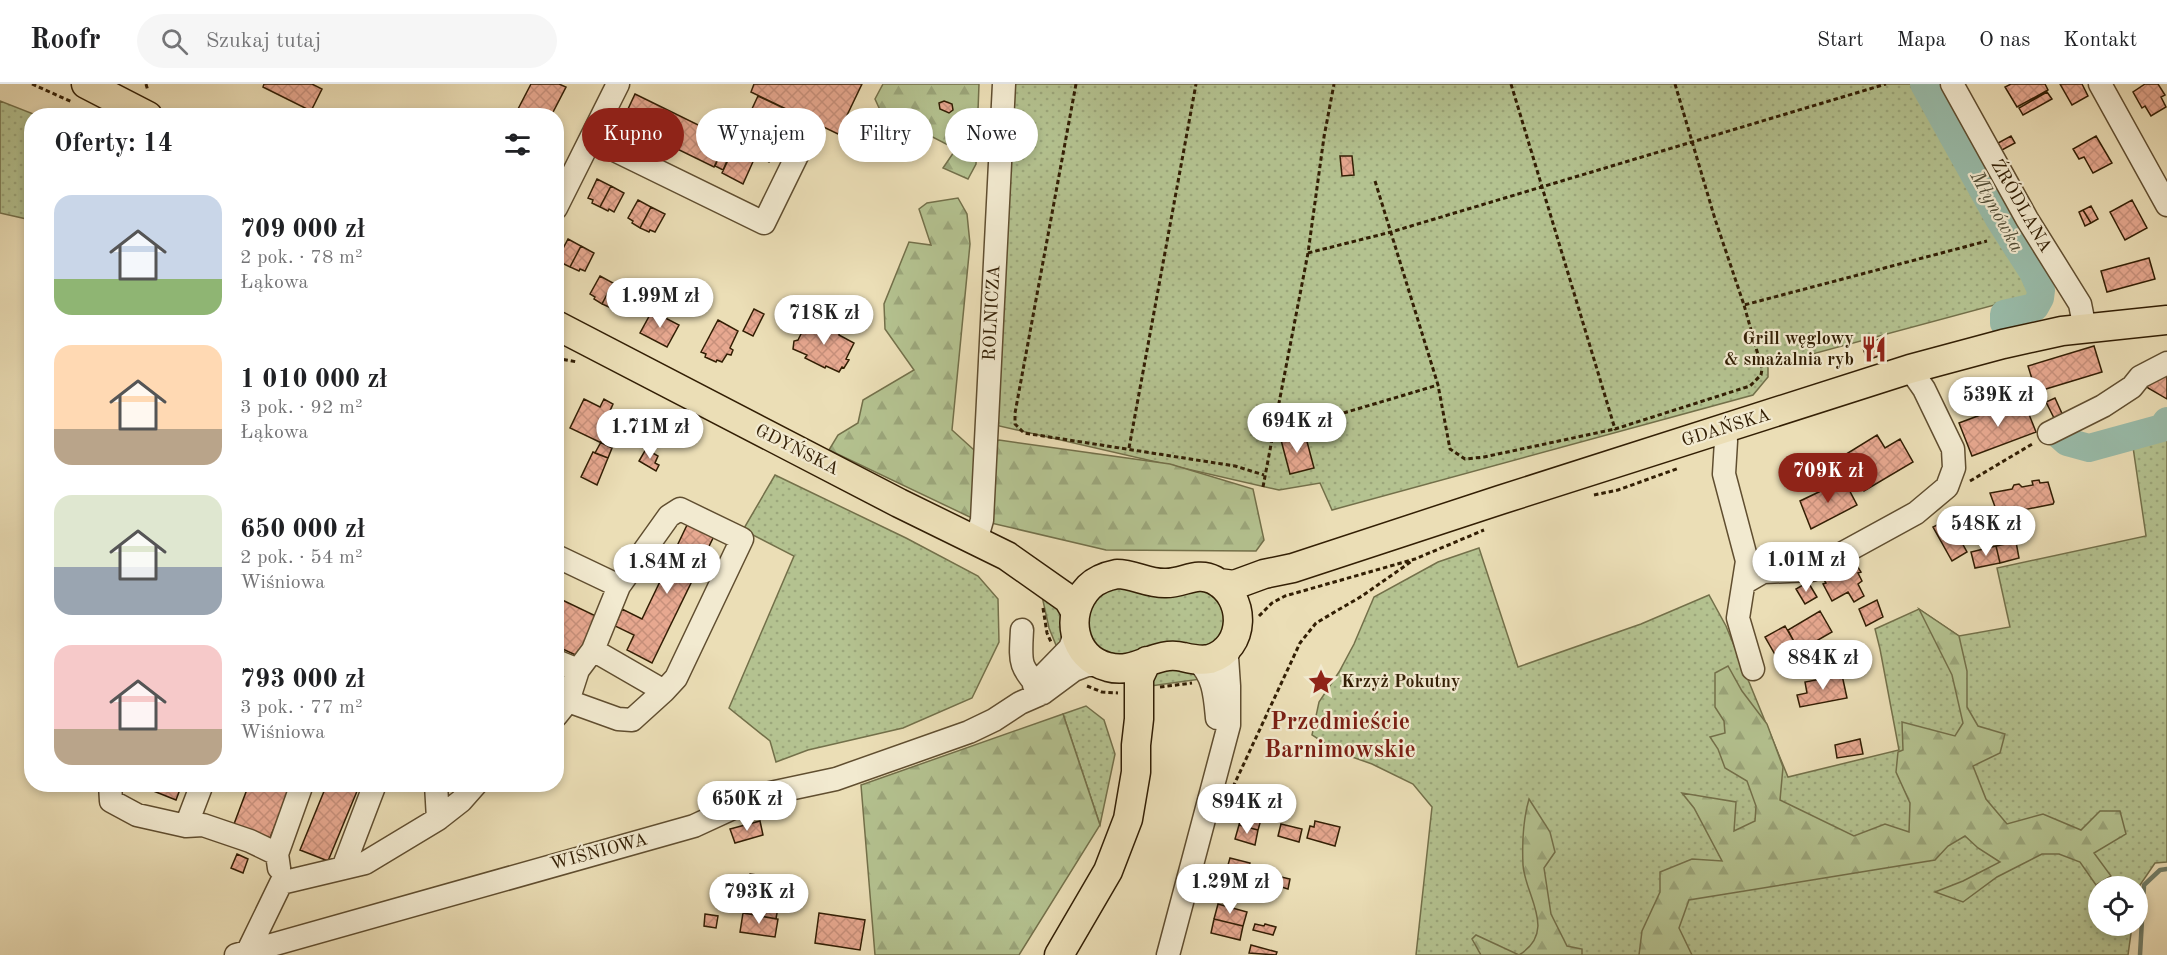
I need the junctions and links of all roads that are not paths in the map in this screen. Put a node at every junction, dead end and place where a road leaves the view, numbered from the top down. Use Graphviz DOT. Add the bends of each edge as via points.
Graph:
graph roads {
  1 [pos="618,84"];
  2 [pos="1004,84"];
  3 [pos="1952,84"];
  4 [pos="2100,84"];
  5 [pos="121,92"];
  6 [pos="82,94"];
  7 [pos="149,108"];
  8 [pos="607,108"];
  9 [pos="582,158"];
  10 [pos="639,162"];
  11 [pos="794,162"];
  12 [pos="564,191"];
  13 [pos="2167,206"];
  14 [pos="2167,320"];
  15 [pos="2085,328"];
  16 [pos="564,329"];
  17 [pos="2167,363"];
  18 [pos="1910,369"];
  19 [pos="1722,430"];
  20 [pos="2049,433"];
  21 [pos="976,541"];
  22 [pos="1007,556"];
  23 [pos="564,560"];
  24 [pos="1302,578"];
  25 [pos="1098,580"];
  26 [pos="1219,584"];
  27 [pos="1744,584"];
  28 [pos="619,586"];
  29 [pos="1075,622"];
  30 [pos="1022,630"];
  31 [pos="1235,630"];
  32 [pos="593,650"];
  33 [pos="1197,660"];
  34 [pos="1148,661"];
  35 [pos="564,664"];
  36 [pos="1105,666"];
  37 [pos="1753,669"];
  38 [pos="578,670"];
  39 [pos="1039,688"];
  40 [pos="664,691"];
  41 [pos="564,704"];
  42 [pos="564,709"];
  43 [pos="1136,745"];
  44 [pos="1220,752"];
  45 [pos="110,792"];
  46 [pos="199,792"];
  47 [pos="299,792"];
  48 [pos="372,792"];
  49 [pos="436,792"];
  50 [pos="469,792"];
  51 [pos="438,819"];
  52 [pos="186,826"];
  53 [pos="277,854"];
  54 [pos="343,868"];
  55 [pos="280,883"];
  56 [pos="242,953"];
  57 [pos="1059,955"];
  58 [pos="1168,955"];
  1 -- 8 [label="street"];
  2 -- 21 [label="street, ROLNICZA" via="982,520"];
  3 -- 15 [label="street, ŹRÓDLANA" via="2075,296"];
  4 -- 13 [label="street"];
  5 -- 6 [label="main road"];
  5 -- 7 [label="main road"];
  9 -- 12 [label="street"];
  10 -- 11 [label="street" via="764,223"];
  14 -- 15 [label="main road, GDAŃSKA"];
  15 -- 18 [label="main road, GDAŃSKA" via="2003,344"];
  16 -- 21 [label="main road, GDYŃSKA"];
  17 -- 20 [label="street" via="2140,377 2103,406"];
  18 -- 19 [label="main road, GDAŃSKA"];
  18 -- 27 [label="street" via="1953,449 1954,468 1947,487 1916,513 1812,570 1763,573"];
  19 -- 24 [label="main road, GDAŃSKA" via="1500,500"];
  19 -- 27 [label="street" via="1726,441 1726,485 1747,561"];
  21 -- 22 [label="main road, GDYŃSKA"];
  22 -- 25 [label="main road, GDYŃSKA" via="1082,581"];
  22 -- 29 [label="main road, GDYŃSKA" via="1068,599"];
  23 -- 28 [label="street"];
  24 -- 26 [label="main road, GDAŃSKA" via="1264,574 1233,585"];
  24 -- 31 [label="main road, GDAŃSKA" via="1271,587 1252,601"];
  25 -- 26 [label="main road, GDYŃSKA" via="1117,574 1155,583 1193,576"];
  25 -- 29 [label="main road" via="1085,592"];
  26 -- 31 [label="main road" via="1230,592 1237,606"];
  27 -- 37 [label="street" via="1738,618"];
  28 -- 32 [label="street"];
  28 -- 40 [label="street" via="669,516 680,509 742,539 676,678"];
  29 -- 36 [label="main road, GDYŃSKA" via="1085,653"];
  29 -- 39 [label="street, WIŚNIOWA" via="1070,648"];
  30 -- 39 [label="street" via="1021,660"];
  31 -- 33 [label="main road, GDAŃSKA" via="1217,656"];
  31 -- 44 [label="street" via="1227,657 1229,725"];
  32 -- 38 [label="street"];
  32 -- 40 [label="street"];
  33 -- 34 [label="main road" via="1169,655"];
  33 -- 44 [label="street" via="1205,667 1214,688"];
  34 -- 36 [label="main road" via="1133,668"];
  34 -- 43 [label="main road" via="1139,678"];
  35 -- 38 [label="street"];
  36 -- 39 [label="street, WIŚNIOWA" via="1087,665"];
  36 -- 43 [label="main road, GDYŃSKA" via="1119,684"];
  38 -- 41 [label="street"];
  39 -- 56 [label="street, WIŚNIOWA" via="1000,717 969,732 836,779 760,795 694,826"];
  40 -- 42 [label="street" via="632,720"];
  43 -- 57 [label="main road" via="1134,786 1125,831"];
  44 -- 58 [label="street"];
  45 -- 52 [label="street" via="111,801 137,815"];
  46 -- 52 [label="street"];
  47 -- 53 [label="street"];
  48 -- 54 [label="street"];
  49 -- 51 [label="street"];
  50 -- 51 [label="street"];
  51 -- 54 [label="street" via="365,863"];
  52 -- 53 [label="street" via="203,825"];
  53 -- 55 [label="street"];
  54 -- 55 [label="street"];
  55 -- 56 [label="street"];
}
